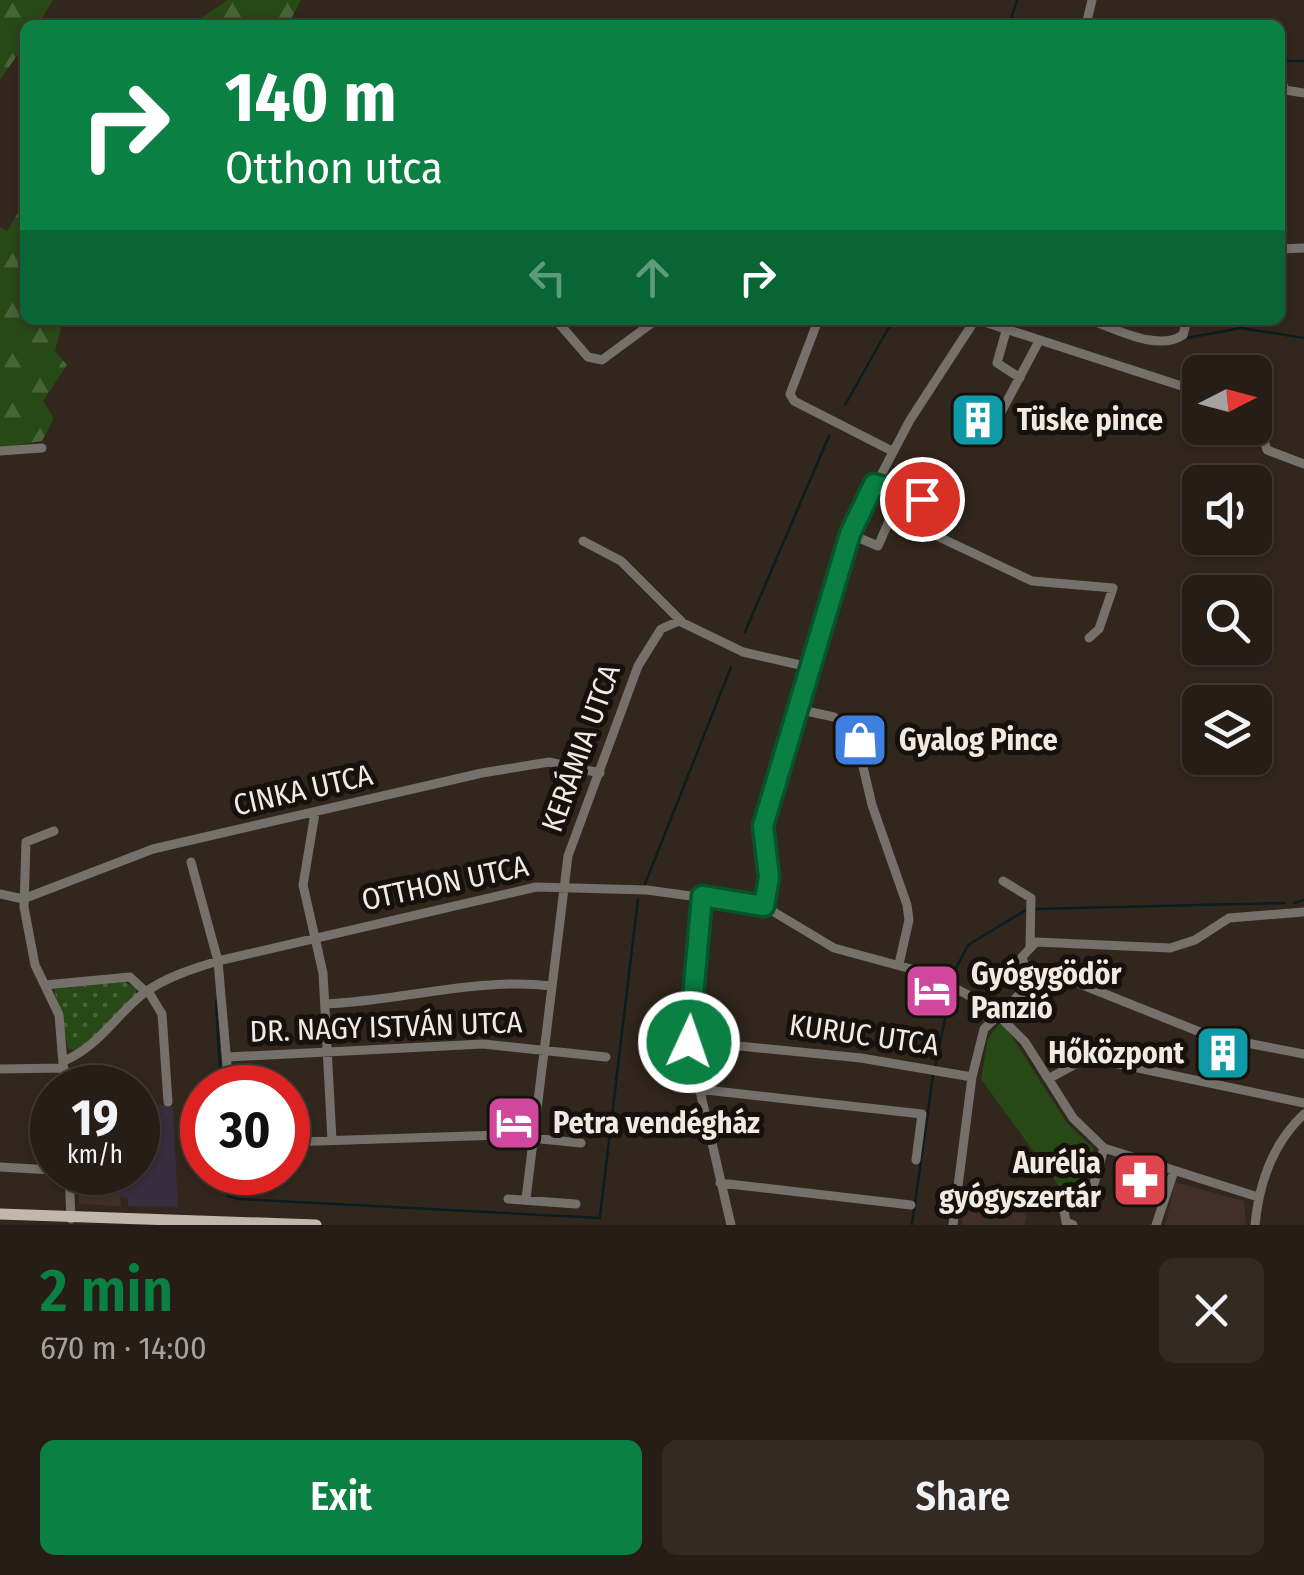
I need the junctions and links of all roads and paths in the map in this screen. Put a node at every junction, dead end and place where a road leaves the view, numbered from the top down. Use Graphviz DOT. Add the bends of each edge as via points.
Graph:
graph roads {
  1 [pos="560,325"];
  2 [pos="649,325"];
  3 [pos="816,325"];
  4 [pos="973,325"];
  5 [pos="990,325"];
  6 [pos="1106,325"];
  7 [pos="1185,325"];
  8 [pos="1006,331"];
  9 [pos="1039,341"];
  10 [pos="1020,378"];
  11 [pos="1182,386"];
  12 [pos="990,433"];
  13 [pos="1265,445"];
  14 [pos="42,448"];
  15 [pos="0,451"];
  16 [pos="892,451"];
  17 [pos="1301,464"];
  18 [pos="874,484"];
  19 [pos="902,492"];
  20 [pos="850,534"];
  21 [pos="583,541"];
  22 [pos="682,622"];
  23 [pos="1089,638"];
  24 [pos="808,668"];
  25 [pos="797,709"];
  26 [pos="600,773"];
  27 [pos="315,813"];
  28 [pos="54,831"];
  29 [pos="191,862"];
  30 [pos="1003,882"];
  31 [pos="564,886"];
  32 [pos="0,894"];
  33 [pos="702,896"];
  34 [pos="23,900"];
  35 [pos="764,906"];
  36 [pos="1304,912"];
  37 [pos="316,937"];
  38 [pos="1030,946"];
  39 [pos="218,961"];
  40 [pos="900,964"];
  41 [pos="45,985"];
  42 [pos="552,986"];
  43 [pos="1031,990"];
  44 [pos="147,991"];
  45 [pos="326,1004"];
  46 [pos="997,1012"];
  47 [pos="689,1042"];
  48 [pos="545,1048"];
  49 [pos="328,1052"];
  50 [pos="1304,1054"];
  51 [pos="228,1057"];
  52 [pos="606,1057"];
  53 [pos="64,1065"];
  54 [pos="229,1065"];
  55 [pos="30,1067"];
  56 [pos="0,1069"];
  57 [pos="972,1077"];
  58 [pos="1048,1079"];
  59 [pos="698,1089"];
  60 [pos="168,1102"];
  61 [pos="1304,1103"];
  62 [pos="1304,1114"];
  63 [pos="535,1138"];
  64 [pos="332,1140"];
  65 [pos="310,1141"];
  66 [pos="581,1143"];
  67 [pos="1104,1148"];
  68 [pos="916,1160"];
  69 [pos="0,1167"];
  70 [pos="30,1169"];
  71 [pos="1174,1171"];
  72 [pos="720,1182"];
  73 [pos="70,1195"];
  74 [pos="1258,1197"];
  75 [pos="508,1199"];
  76 [pos="526,1199"];
  77 [pos="576,1204"];
  78 [pos="910,1206"];
  79 [pos="1064,1212"];
  80 [pos="0,1214"];
  81 [pos="71,1219"];
  82 [pos="124,1223"];
  83 [pos="316,1225"];
  84 [pos="732,1225"];
  85 [pos="954,1225"];
  86 [pos="1051,1225"];
  87 [pos="1073,1225"];
  88 [pos="1156,1225"];
  89 [pos="1255,1225"];
  1 -- 2 [label="street" via="588,357 602,360"];
  3 -- 16 [label="street" via="790,394 794,401"];
  4 -- 16 [label="street"];
  5 -- 8 [label="street"];
  6 -- 7 [label="street" via="1172,341"];
  8 -- 9 [label="street"];
  8 -- 10 [label="street" via="997,363"];
  9 -- 10 [label="street"];
  9 -- 11 [label="street"];
  10 -- 12 [label="street"];
  13 -- 17 [label="street"];
  14 -- 15 [label="street"];
  16 -- 18 [label="street"];
  18 -- 19 [label="street"];
  18 -- 20 [label="street"];
  19 -- 20 [label="street" via="878,546"];
  19 -- 23 [label="street" via="922,499 920,528 981,558 1042,584 1113,588 1100,629"];
  20 -- 24 [label="street"];
  21 -- 22 [label="street" via="621,561"];
  22 -- 24 [label="street" via="743,652"];
  22 -- 26 [label="street, KERÁMIA UTCA" via="661,630 638,666"];
  24 -- 25 [label="street"];
  25 -- 35 [label="street" via="763,826 769,877"];
  25 -- 40 [label="street" via="834,717 856,737 907,905"];
  26 -- 27 [label="street, CINKA UTCA" via="534,762"];
  26 -- 31 [label="street, KERÁMIA UTCA" via="568,856"];
  27 -- 34 [label="street, CINKA UTCA" via="153,849"];
  27 -- 37 [label="street" via="304,885"];
  28 -- 34 [label="street" via="26,842"];
  29 -- 39 [label="street"];
  30 -- 38 [label="street" via="1031,898"];
  31 -- 33 [label="street, OTTHON UTCA"];
  31 -- 37 [label="street, OTTHON UTCA" via="492,894"];
  31 -- 42 [label="street, KERÁMIA UTCA"];
  32 -- 34 [label="street"];
  33 -- 35 [label="street, OTTHON UTCA"];
  33 -- 47 [label="street"];
  34 -- 41 [label="street"];
  35 -- 40 [label="street" via="834,948"];
  36 -- 38 [label="street" via="1229,918 1170,948 1049,941"];
  37 -- 39 [label="street, OTTHON UTCA"];
  37 -- 45 [label="street"];
  38 -- 43 [label="street" via="1021,967"];
  39 -- 44 [label="street, OTTHON UTCA"];
  39 -- 51 [label="street"];
  40 -- 46 [label="street" via="959,987"];
  41 -- 44 [label="street" via="130,977"];
  41 -- 53 [label="street" via="60,1015"];
  42 -- 45 [label="street" via="484,984"];
  42 -- 48 [label="street, KERÁMIA UTCA"];
  43 -- 46 [label="street"];
  43 -- 50 [label="street" via="1070,980 1210,1036"];
  44 -- 53 [label="street, OTTHON UTCA"];
  44 -- 60 [label="street" via="162,1014"];
  45 -- 49 [label="street"];
  46 -- 57 [label="street" via="984,1029"];
  46 -- 58 [label="street"];
  47 -- 57 [label="street, KURUC UTCA"];
  47 -- 59 [label="street"];
  48 -- 49 [label="street, DR. NAGY ISTVÁN UTCA" via="483,1044"];
  48 -- 52 [label="street"];
  48 -- 63 [label="street, KERÁMIA UTCA"];
  49 -- 51 [label="street, DR. NAGY ISTVÁN UTCA"];
  49 -- 64 [label="street"];
  51 -- 54 [label="street"];
  55 -- 56 [label="street"];
  57 -- 85 [label="street"];
  58 -- 61 [label="street" via="1082,1060 1100,1060"];
  58 -- 67 [label="street"];
  59 -- 68 [label="street" via="922,1114"];
  59 -- 72 [label="street"];
  62 -- 74 [label="street" via="1282,1138"];
  63 -- 64 [label="street"];
  63 -- 66 [label="street"];
  63 -- 76 [label="street, KERÁMIA UTCA"];
  64 -- 65 [label="street"];
  67 -- 71 [label="street"];
  67 -- 79 [label="street" via="1094,1184"];
  69 -- 70 [label="street"];
  71 -- 74 [label="street"];
  71 -- 88 [label="street"];
  72 -- 78 [label="street"];
  72 -- 84 [label="street"];
  73 -- 81 [label="street"];
  74 -- 89 [label="street"];
  75 -- 76 [label="street"];
  76 -- 77 [label="street"];
  79 -- 86 [label="street"];
  79 -- 87 [label="street"];
  80 -- 81 [label="main road"];
  81 -- 82 [label="main road"];
  82 -- 83 [label="main road"];
}
